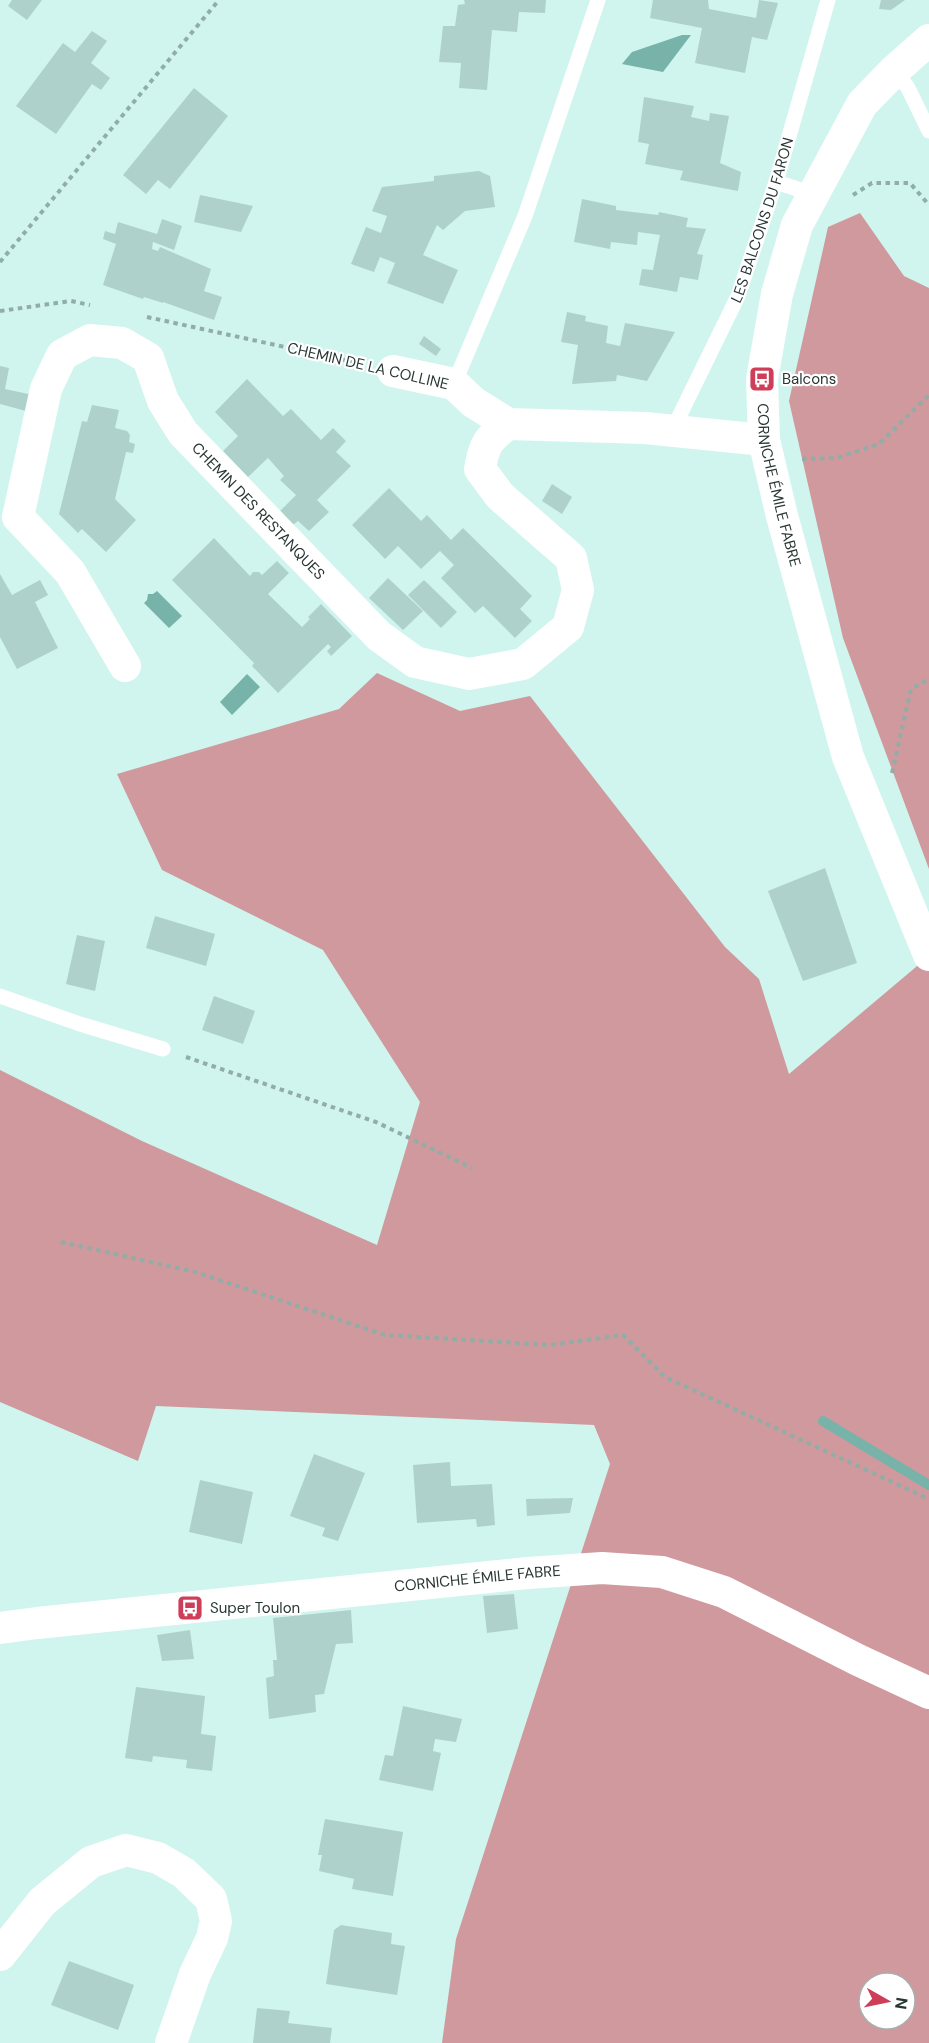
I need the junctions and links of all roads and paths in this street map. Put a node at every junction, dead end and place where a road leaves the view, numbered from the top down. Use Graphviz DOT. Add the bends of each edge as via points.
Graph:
graph roads {
  1 [pos="219,0"];
  2 [pos="598,0"];
  3 [pos="828,0"];
  4 [pos="929,40"];
  5 [pos="895,70"];
  6 [pos="929,131"];
  7 [pos="776,183"];
  8 [pos="810,200"];
  9 [pos="929,205"];
  10 [pos="0,262"];
  11 [pos="94,306"];
  12 [pos="0,311"];
  13 [pos="140,316"];
  14 [pos="393,371"];
  15 [pos="454,384"];
  16 [pos="929,396"];
  17 [pos="507,424"];
  18 [pos="672,431"];
  19 [pos="764,440"];
  20 [pos="125,666"];
  21 [pos="929,679"];
  22 [pos="891,777"];
  23 [pos="929,955"];
  24 [pos="0,996"];
  25 [pos="163,1049"];
  26 [pos="472,1168"];
  27 [pos="61,1242"];
  28 [pos="929,1499"];
  29 [pos="0,1628"];
  30 [pos="929,1693"];
  31 [pos="0,1955"];
  32 [pos="171,2043"];
  1 -- 10 [label="path"];
  2 -- 15 [label="lane" via="525,216"];
  3 -- 7 [label="lane, LES BALCONS DU FARON"];
  4 -- 5 [label="street, CORNICHE ÉMILE FABRE"];
  5 -- 6 [label="lane"];
  5 -- 8 [label="street, CORNICHE ÉMILE FABRE" via="862,104"];
  7 -- 8 [label="lane"];
  7 -- 18 [label="lane, LES BALCONS DU FARON" via="738,296"];
  8 -- 9 [label="path" via="825,212 872,183 910,183"];
  8 -- 19 [label="street, CORNICHE ÉMILE FABRE" via="797,225 777,294 762,379"];
  11 -- 12 [label="path" via="71,301"];
  13 -- 14 [label="path, CHEMIN DE LA COLLINE"];
  14 -- 15 [label="street, CHEMIN DE LA COLLINE"];
  15 -- 17 [label="street, CHEMIN DE LA COLLINE"];
  16 -- 19 [label="path" via="879,444 837,459 799,459"];
  17 -- 18 [label="street"];
  17 -- 20 [label="street, CHEMIN DES RESTANQUES" via="491,436 480,469 500,496 571,558 578,590 568,627 522,664 468,674 415,662 379,636 183,433 163,401 148,358 122,343 90,340 62,355 46,389 18,517 70,572"];
  18 -- 19 [label="street"];
  19 -- 23 [label="street, CORNICHE ÉMILE FABRE" via="848,757"];
  21 -- 22 [label="path" via="911,689"];
  24 -- 25 [label="lane"];
  25 -- 26 [label="path" via="376,1122"];
  27 -- 28 [label="path" via="195,1272 385,1335 550,1344 623,1335 666,1377"];
  29 -- 30 [label="street, CORNICHE ÉMILE FABRE" via="528,1573 602,1568 662,1572 724,1592"];
  31 -- 32 [label="street" via="42,1902 91,1862 126,1850 158,1858 184,1873 211,1899 216,1921"];
}
